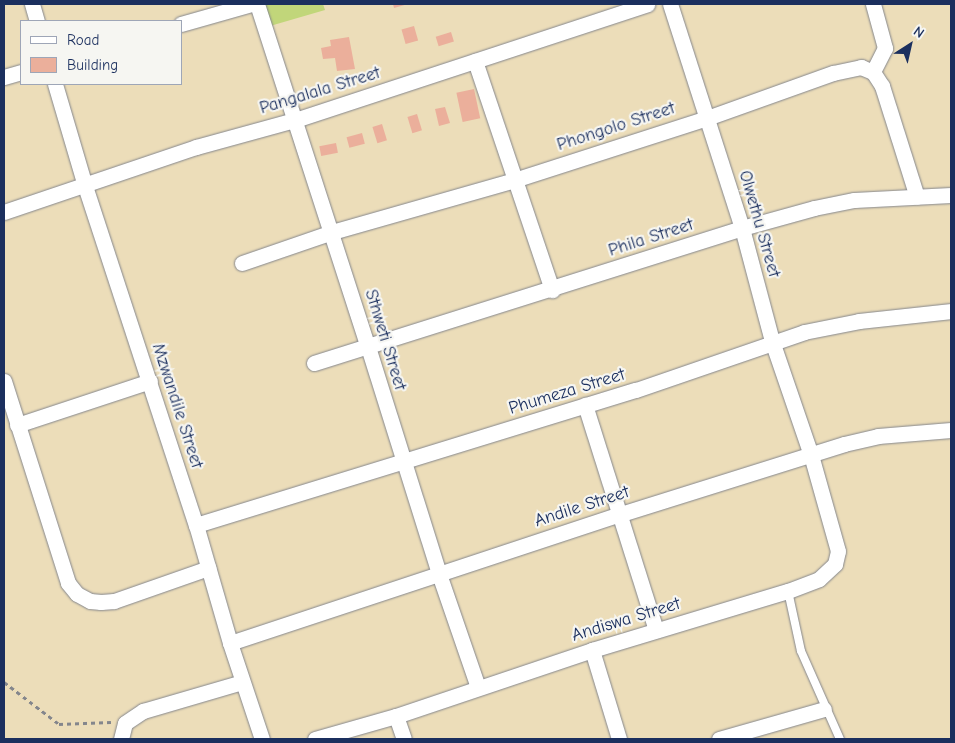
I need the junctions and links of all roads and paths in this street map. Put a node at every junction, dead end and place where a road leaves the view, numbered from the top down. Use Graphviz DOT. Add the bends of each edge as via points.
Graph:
graph roads {
  1 [pos="32,4"];
  2 [pos="251,4"];
  3 [pos="257,4"];
  4 [pos="647,4"];
  5 [pos="670,4"];
  6 [pos="873,4"];
  7 [pos="37,20"];
  8 [pos="182,24"];
  9 [pos="475,61"];
  10 [pos="20,72"];
  11 [pos="874,72"];
  12 [pos="4,77"];
  13 [pos="55,85"];
  14 [pos="706,118"];
  15 [pos="295,120"];
  16 [pos="514,180"];
  17 [pos="85,186"];
  18 [pos="951,195"];
  19 [pos="917,197"];
  20 [pos="4,212"];
  21 [pos="742,228"];
  22 [pos="332,232"];
  23 [pos="242,263"];
  24 [pos="552,290"];
  25 [pos="951,311"];
  26 [pos="772,341"];
  27 [pos="368,347"];
  28 [pos="314,363"];
  29 [pos="4,381"];
  30 [pos="150,381"];
  31 [pos="585,406"];
  32 [pos="17,424"];
  33 [pos="951,430"];
  34 [pos="811,455"];
  35 [pos="403,462"];
  36 [pos="621,514"];
  37 [pos="196,525"];
  38 [pos="208,568"];
  39 [pos="439,574"];
  40 [pos="788,591"];
  41 [pos="656,630"];
  42 [pos="230,643"];
  43 [pos="592,650"];
  44 [pos="4,682"];
  45 [pos="242,682"];
  46 [pos="478,687"];
  47 [pos="824,708"];
  48 [pos="396,716"];
  49 [pos="125,723"];
  50 [pos="121,739"];
  51 [pos="262,739"];
  52 [pos="316,739"];
  53 [pos="404,739"];
  54 [pos="618,739"];
  55 [pos="719,739"];
  56 [pos="840,739"];
  1 -- 7 [label="street"];
  2 -- 8 [label="street"];
  3 -- 15 [label="street, Sthweti Street"];
  4 -- 9 [label="street, Pangalala Street"];
  5 -- 14 [label="street, Olwethu Street"];
  6 -- 11 [label="street" via="885,48"];
  9 -- 15 [label="street, Pangalala Street"];
  9 -- 16 [label="street"];
  10 -- 12 [label="street"];
  11 -- 14 [label="street, Phongolo Street" via="861,67 833,73"];
  11 -- 19 [label="street" via="882,86"];
  13 -- 17 [label="street, Mzwandile Street"];
  14 -- 16 [label="street, Phongolo Street"];
  14 -- 21 [label="street, Olwethu Street"];
  15 -- 17 [label="street, Pangalala Street" via="196,147"];
  15 -- 22 [label="street, Sthweti Street"];
  16 -- 22 [label="street, Phongolo Street"];
  16 -- 24 [label="street"];
  17 -- 20 [label="street, Pangalala Street"];
  17 -- 30 [label="street, Mzwandile Street"];
  18 -- 19 [label="street, Phila Street"];
  19 -- 21 [label="street, Phila Street" via="833,204"];
  21 -- 24 [label="street, Phila Street"];
  21 -- 26 [label="street, Olwethu Street"];
  22 -- 23 [label="street, Phongolo Street"];
  22 -- 27 [label="street, Sthweti Street"];
  24 -- 27 [label="street, Phila Street"];
  25 -- 26 [label="street, Phumeza Street" via="828,326"];
  26 -- 31 [label="street, Phumeza Street"];
  26 -- 34 [label="street, Olwethu Street"];
  27 -- 28 [label="street, Phila Street"];
  27 -- 35 [label="street, Sthweti Street"];
  29 -- 32 [label="street"];
  30 -- 32 [label="street"];
  30 -- 37 [label="street, Mzwandile Street"];
  31 -- 35 [label="street, Phumeza Street"];
  31 -- 36 [label="street"];
  32 -- 38 [label="street" via="68,583 77,594 101,602 114,601"];
  33 -- 34 [label="street, Andile Street" via="878,436"];
  34 -- 36 [label="street, Andile Street"];
  34 -- 40 [label="street, Andiswa Street" via="838,551 837,559 828,573"];
  35 -- 37 [label="street, Phumeza Street"];
  35 -- 39 [label="street, Sthweti Street"];
  36 -- 39 [label="street, Andile Street"];
  36 -- 41 [label="street"];
  37 -- 38 [label="street, Mzwandile Street"];
  38 -- 42 [label="street, Mzwandile Street"];
  39 -- 42 [label="street, Andile Street"];
  39 -- 46 [label="street, Sthweti Street"];
  40 -- 41 [label="street, Andiswa Street"];
  40 -- 47 [label="lane" via="801,651"];
  41 -- 43 [label="street, Andiswa Street"];
  42 -- 45 [label="street, Mzwandile Street"];
  43 -- 46 [label="street, Andiswa Street"];
  43 -- 54 [label="street"];
  44 -- 49 [label="path" via="59,724"];
  45 -- 49 [label="street" via="143,711"];
  45 -- 51 [label="street, Mzwandile Street"];
  46 -- 48 [label="street, Andiswa Street"];
  47 -- 55 [label="street"];
  47 -- 56 [label="lane"];
  48 -- 52 [label="street, Andiswa Street"];
  48 -- 53 [label="street"];
  49 -- 50 [label="street"];
}
